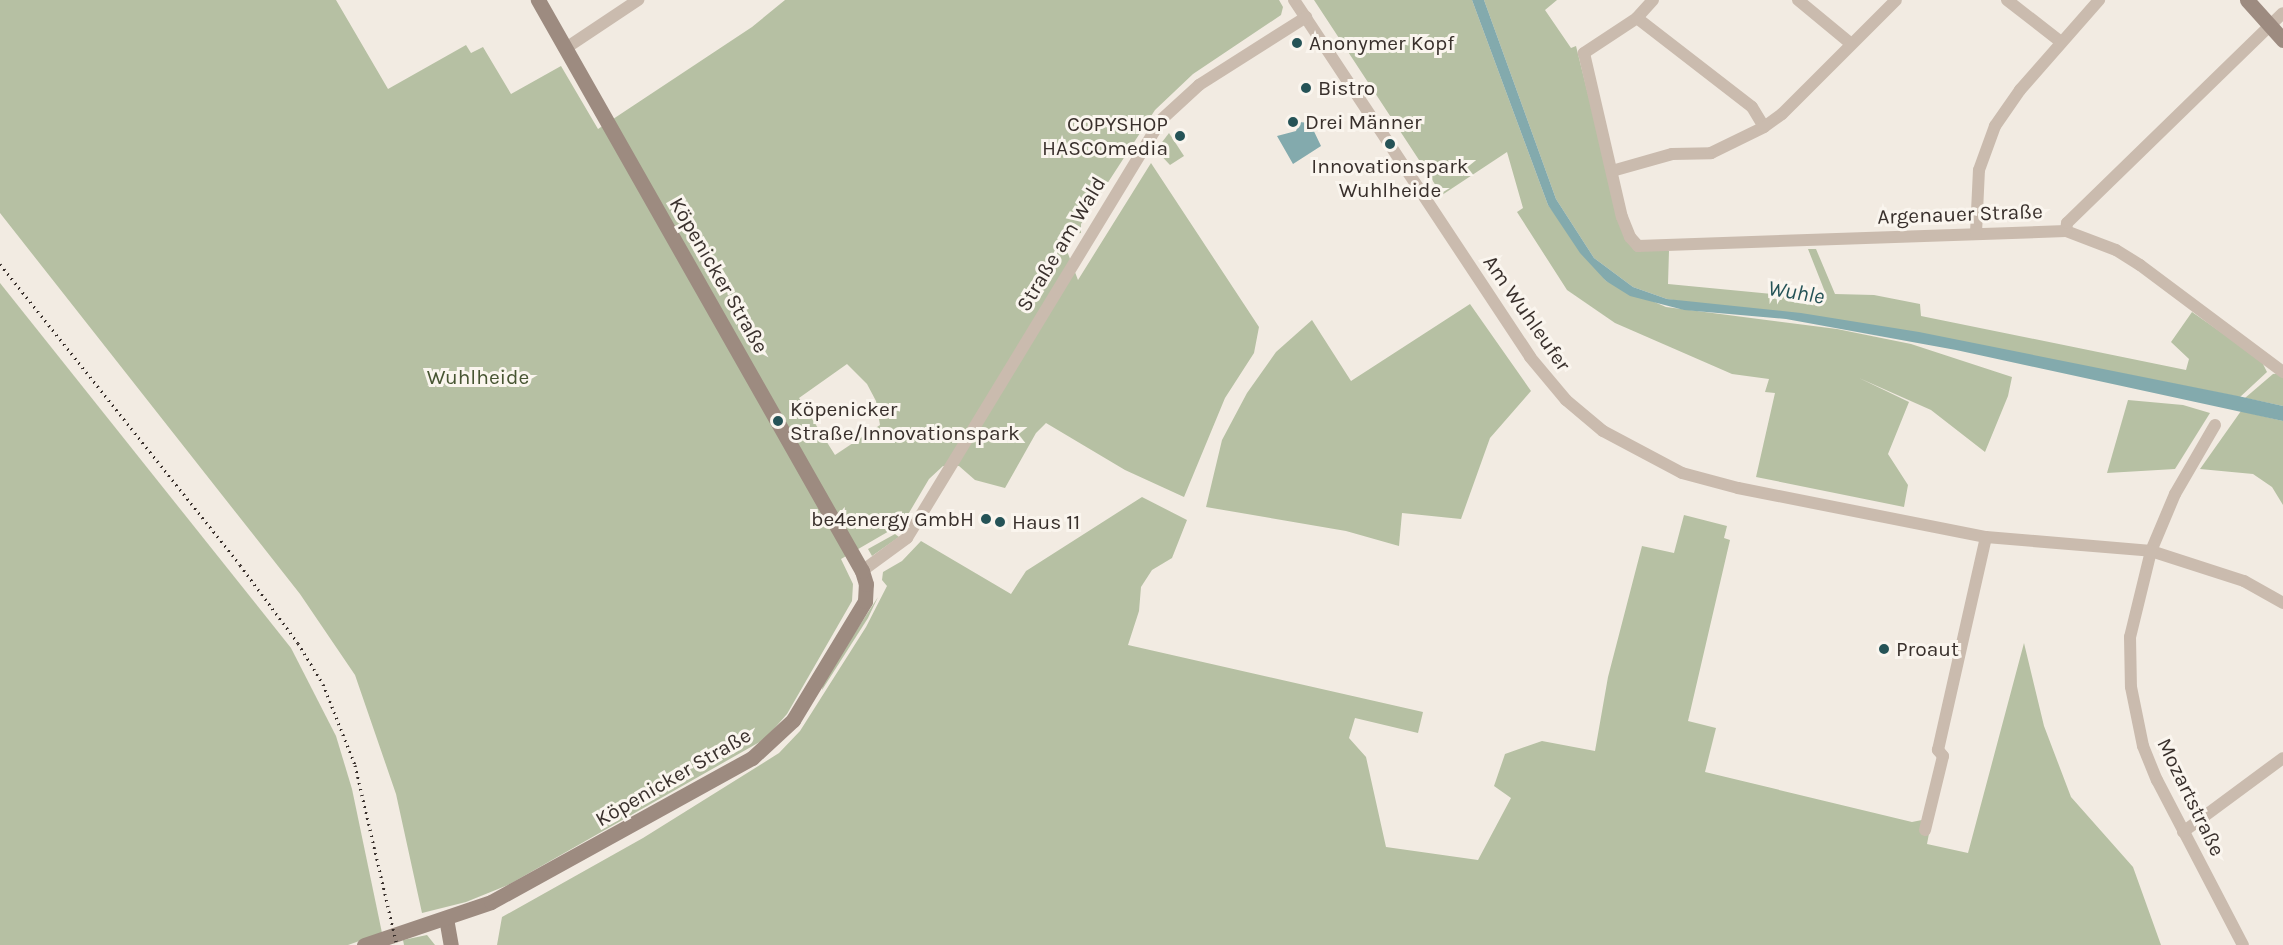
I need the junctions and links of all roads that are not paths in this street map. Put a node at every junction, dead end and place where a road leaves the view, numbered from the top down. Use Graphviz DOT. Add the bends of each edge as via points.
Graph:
graph roads {
  1 [pos="538,0"];
  2 [pos="638,0"];
  3 [pos="1294,0"];
  4 [pos="1653,0"];
  5 [pos="1798,0"];
  6 [pos="1896,0"];
  7 [pos="2007,0"];
  8 [pos="2099,0"];
  9 [pos="2247,0"];
  10 [pos="2283,13"];
  11 [pos="1306,17"];
  12 [pos="1636,18"];
  13 [pos="2269,26"];
  14 [pos="2283,40"];
  15 [pos="2061,42"];
  16 [pos="1850,43"];
  17 [pos="566,48"];
  18 [pos="1764,127"];
  19 [pos="1612,171"];
  20 [pos="2066,231"];
  21 [pos="1977,233"];
  22 [pos="2279,370"];
  23 [pos="2215,425"];
  24 [pos="1982,536"];
  25 [pos="2151,551"];
  26 [pos="862,572"];
  27 [pos="2283,603"];
  28 [pos="2283,758"];
  29 [pos="1925,830"];
  30 [pos="2184,832"];
  31 [pos="446,918"];
  32 [pos="364,945"];
  33 [pos="451,945"];
  34 [pos="2244,945"];
  1 -- 17 [label="main road, Köpenicker Straße"];
  2 -- 17 [label="street"];
  3 -- 11 [label="street, Am Wuhleufer"];
  4 -- 12 [label="street"];
  5 -- 16 [label="street"];
  6 -- 16 [label="street"];
  7 -- 15 [label="street"];
  8 -- 15 [label="street"];
  9 -- 13 [label="main road"];
  10 -- 13 [label="street, Argenauer Straße"];
  11 -- 24 [label="street, Am Wuhleufer" via="1530,357 1566,400 1603,431 1682,473 1738,488"];
  11 -- 26 [label="street, Straße am Wald" via="1199,85 1161,120 904,542"];
  12 -- 18 [label="street" via="1752,107"];
  12 -- 19 [label="street" via="1584,52"];
  13 -- 14 [label="main road"];
  13 -- 20 [label="street, Argenauer Straße" via="2075,216"];
  15 -- 21 [label="street" via="2007,106 1992,132 1979,170"];
  16 -- 18 [label="street" via="1782,114"];
  17 -- 26 [label="main road, Köpenicker Straße"];
  18 -- 19 [label="street" via="1711,153 1672,154"];
  19 -- 21 [label="street, Argenauer Straße" via="1625,227 1638,246"];
  20 -- 21 [label="street, Argenauer Straße"];
  20 -- 22 [label="street" via="2116,250 2140,265"];
  23 -- 25 [label="street, Mozartstraße" via="2175,494"];
  24 -- 25 [label="street, Am Wuhleufer"];
  24 -- 29 [label="street" via="1938,750 1943,756"];
  25 -- 27 [label="street, Am Wuhleufer" via="2244,581"];
  25 -- 30 [label="street, Mozartstraße" via="2130,637 2131,687 2143,746"];
  26 -- 31 [label="main road, Köpenicker Straße" via="866,584 861,610 793,720 769,747 512,892"];
  28 -- 30 [label="street"];
  30 -- 34 [label="street, Mozartstraße"];
  31 -- 32 [label="main road, Köpenicker Straße"];
  31 -- 33 [label="main road"];
}
